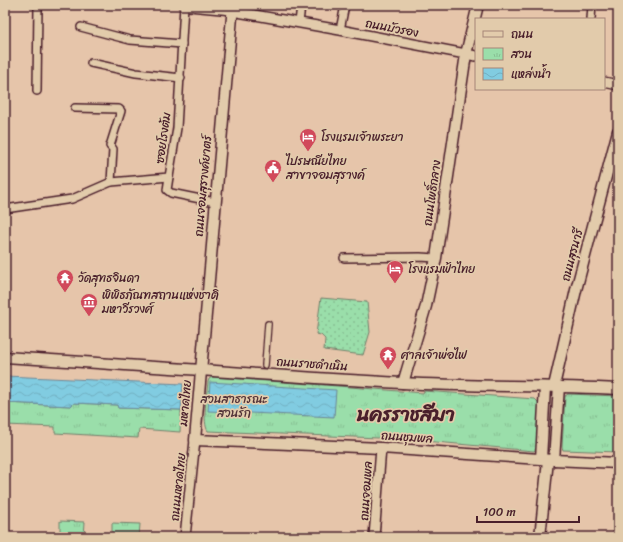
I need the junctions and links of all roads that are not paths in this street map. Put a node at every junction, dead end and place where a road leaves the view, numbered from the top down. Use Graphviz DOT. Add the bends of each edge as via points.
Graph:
graph roads {
  1 [pos="38,5"];
  2 [pos="184,5"];
  3 [pos="188,5"];
  4 [pos="301,5"];
  5 [pos="345,5"];
  6 [pos="478,5"];
  7 [pos="592,5"];
  8 [pos="233,8"];
  9 [pos="591,18"];
  10 [pos="299,23"];
  11 [pos="81,27"];
  12 [pos="340,30"];
  13 [pos="182,44"];
  14 [pos="466,54"];
  15 [pos="475,56"];
  16 [pos="91,63"];
  17 [pos="181,78"];
  18 [pos="605,82"];
  19 [pos="618,85"];
  20 [pos="37,91"];
  21 [pos="75,108"];
  22 [pos="618,131"];
  23 [pos="169,177"];
  24 [pos="111,182"];
  25 [pos="216,202"];
  26 [pos="5,209"];
  27 [pos="344,258"];
  28 [pos="436,258"];
  29 [pos="268,324"];
  30 [pos="5,357"];
  31 [pos="265,365"];
  32 [pos="201,369"];
  33 [pos="403,383"];
  34 [pos="553,387"];
  35 [pos="618,389"];
  36 [pos="195,440"];
  37 [pos="381,448"];
  38 [pos="548,460"];
  39 [pos="618,463"];
  40 [pos="185,537"];
  41 [pos="374,537"];
  42 [pos="540,537"];
  1 -- 20 [label="street"];
  2 -- 13 [label="street, ซอยโรงต้ม"];
  3 -- 8 [label="street"];
  4 -- 10 [label="street"];
  5 -- 12 [label="street"];
  6 -- 14 [label="main road, ถนนโพธิ์กลาง"];
  7 -- 9 [label="street"];
  8 -- 10 [label="street, ถนนบัวรอง"];
  8 -- 25 [label="main road, ถนนจอมสุรางค์ยาตร์"];
  10 -- 12 [label="street, ถนนบัวรอง"];
  11 -- 13 [label="street" via="130,40"];
  12 -- 14 [label="street, ถนนบัวรอง"];
  13 -- 17 [label="street, ซอยโรงต้ม"];
  14 -- 15 [label="street, ถนนบัวรอง"];
  14 -- 28 [label="main road, ถนนโพธิ์กลาง"];
  16 -- 17 [label="street" via="136,73"];
  17 -- 23 [label="street, ซอยโรงต้ม" via="177,128"];
  18 -- 19 [label="street"];
  21 -- 24 [label="street" via="121,111 110,146 113,149"];
  22 -- 34 [label="main road, ถนนสุรนารี"];
  23 -- 24 [label="street, ซอยโรงต้ม"];
  23 -- 25 [label="street" via="168,190 171,193"];
  24 -- 26 [label="street, ซอยโรงต้ม" via="72,198"];
  25 -- 32 [label="main road, ถนนจอมสุรางค์ยาตร์"];
  27 -- 28 [label="street"];
  28 -- 33 [label="main road, ถนนโพธิ์กลาง" via="426,306"];
  29 -- 31 [label="street"];
  30 -- 32 [label="main road, ถนนราชดำเนิน"];
  32 -- 33 [label="main road, ถนนราชดำเนิน"];
  32 -- 36 [label="main road, มหาดไทย"];
  33 -- 34 [label="main road, ถนนราชดำเนิน"];
  34 -- 35 [label="main road, ถนนราชดำเนิน"];
  34 -- 38 [label="main road, ถนนสุรนารี"];
  36 -- 37 [label="main road, ถนนชุมพล"];
  36 -- 40 [label="street, ถนนมหาดไทย"];
  37 -- 38 [label="main road, ถนนชุมพล"];
  37 -- 41 [label="street, ถนนจอมพล"];
  38 -- 39 [label="main road, ถนนชุมพล"];
  38 -- 42 [label="main road, ถนนสุรนารี"];
}
